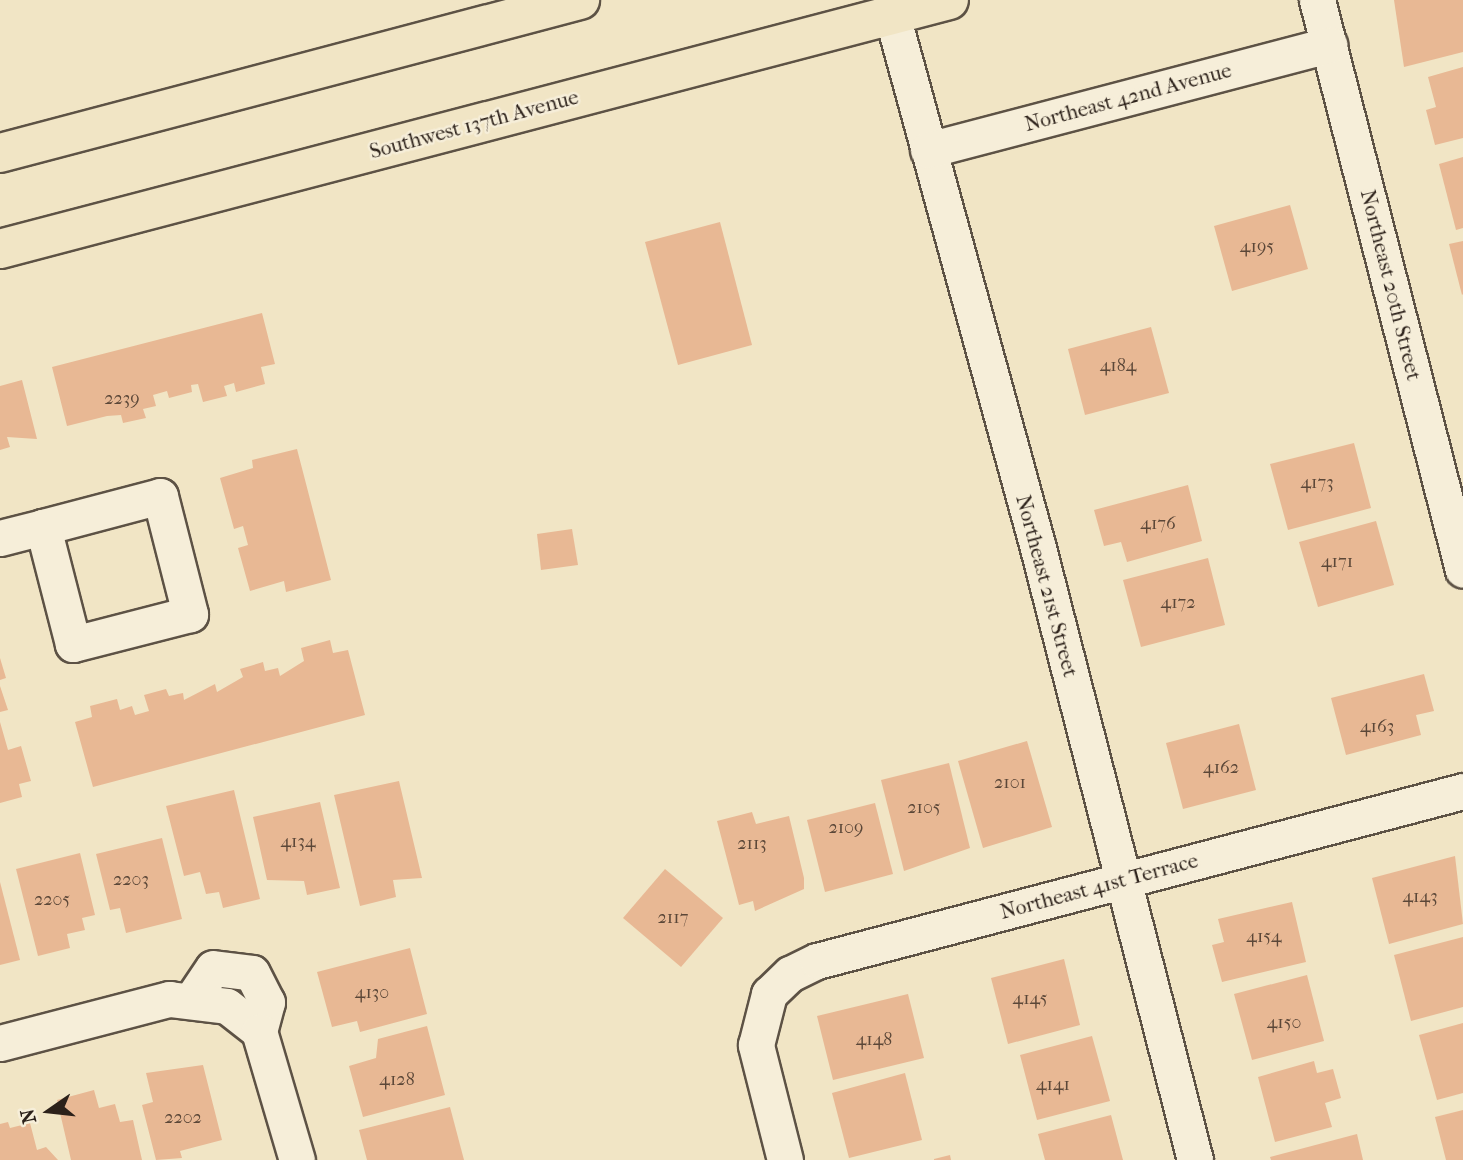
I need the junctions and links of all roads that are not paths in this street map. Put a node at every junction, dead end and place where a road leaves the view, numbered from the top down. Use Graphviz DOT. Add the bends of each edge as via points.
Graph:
graph roads {
  1 [pos="580,0"];
  2 [pos="949,0"];
  3 [pos="1317,0"];
  4 [pos="890,8"];
  5 [pos="1329,45"];
  6 [pos="928,149"];
  7 [pos="0,153"];
  8 [pos="0,249"];
  9 [pos="43,527"];
  10 [pos="0,538"];
  11 [pos="1463,570"];
  12 [pos="1463,791"];
  13 [pos="1123,879"];
  14 [pos="192,999"];
  15 [pos="260,1031"];
  16 [pos="0,1043"];
  17 [pos="297,1160"];
  18 [pos="785,1160"];
  19 [pos="1195,1160"];
  1 -- 7 [label="main road"];
  2 -- 4 [label="main road, Southwest 137th Avenue"];
  3 -- 5 [label="street, Northeast 20th Street"];
  4 -- 6 [label="street, Northeast 21st Street"];
  4 -- 8 [label="main road, Southwest 137th Avenue"];
  5 -- 6 [label="street, Northeast 42nd Avenue"];
  5 -- 11 [label="street, Northeast 20th Street"];
  6 -- 13 [label="street, Northeast 21st Street"];
  9 -- 9 [label="street" via="74,644 190,614 160,496"];
  9 -- 10 [label="street"];
  12 -- 13 [label="street, Northeast 41st Terrace"];
  13 -- 18 [label="street, Northeast 41st Terrace" via="817,961 776,988 759,1019 755,1045"];
  13 -- 19 [label="street, Northeast 21st Street"];
  14 -- 15 [label="street" via="227,1006"];
  14 -- 15 [label="street" via="214,968 252,973 267,1002"];
  14 -- 16 [label="street" via="169,999"];
  15 -- 17 [label="street"];
}
